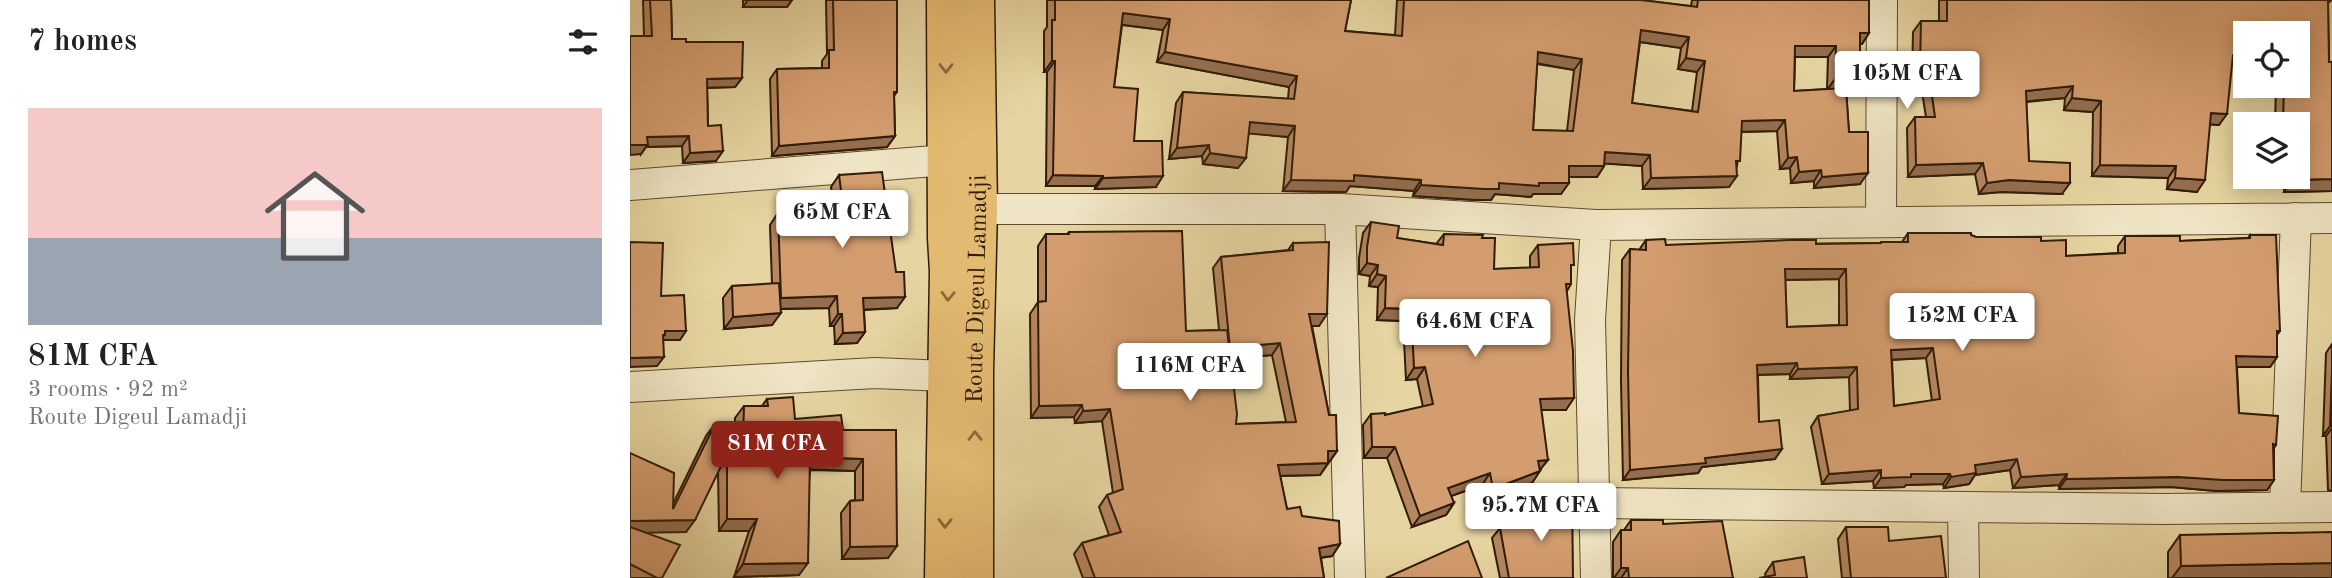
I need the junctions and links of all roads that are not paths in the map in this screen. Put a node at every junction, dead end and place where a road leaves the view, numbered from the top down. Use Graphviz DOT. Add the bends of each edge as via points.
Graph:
graph roads {
  1 [pos="946,0"];
  2 [pos="975,0"];
  3 [pos="1882,0"];
  4 [pos="947,160"];
  5 [pos="630,186"];
  6 [pos="978,209"];
  7 [pos="1340,209"];
  8 [pos="2296,218"];
  9 [pos="2332,218"];
  10 [pos="1881,222"];
  11 [pos="1596,225"];
  12 [pos="946,376"];
  13 [pos="630,387"];
  14 [pos="1595,503"];
  15 [pos="2285,507"];
  16 [pos="2332,507"];
  17 [pos="1963,508"];
  18 [pos="944,578"];
  19 [pos="974,578"];
  20 [pos="1350,578"];
  21 [pos="1596,578"];
  22 [pos="1964,578"];
  1 -- 4 [label="main road, one-way"];
  2 -- 6 [label="main road, Route Digeul Lamadji"];
  3 -- 10 [label="street"];
  4 -- 5 [label="street"];
  4 -- 12 [label="main road, one-way"];
  6 -- 7 [label="street"];
  19 -- 6 [label="main road, Route Digeul Lamadji, one-way"];
  7 -- 11 [label="street"];
  7 -- 20 [label="street"];
  8 -- 9 [label="street"];
  8 -- 10 [label="street"];
  8 -- 15 [label="street"];
  10 -- 11 [label="street"];
  11 -- 14 [label="street" via="1590,320"];
  12 -- 13 [label="street" via="875,373"];
  12 -- 18 [label="main road, one-way"];
  14 -- 17 [label="street"];
  14 -- 21 [label="street"];
  15 -- 16 [label="street"];
  15 -- 17 [label="street"];
  17 -- 22 [label="street"];
}
